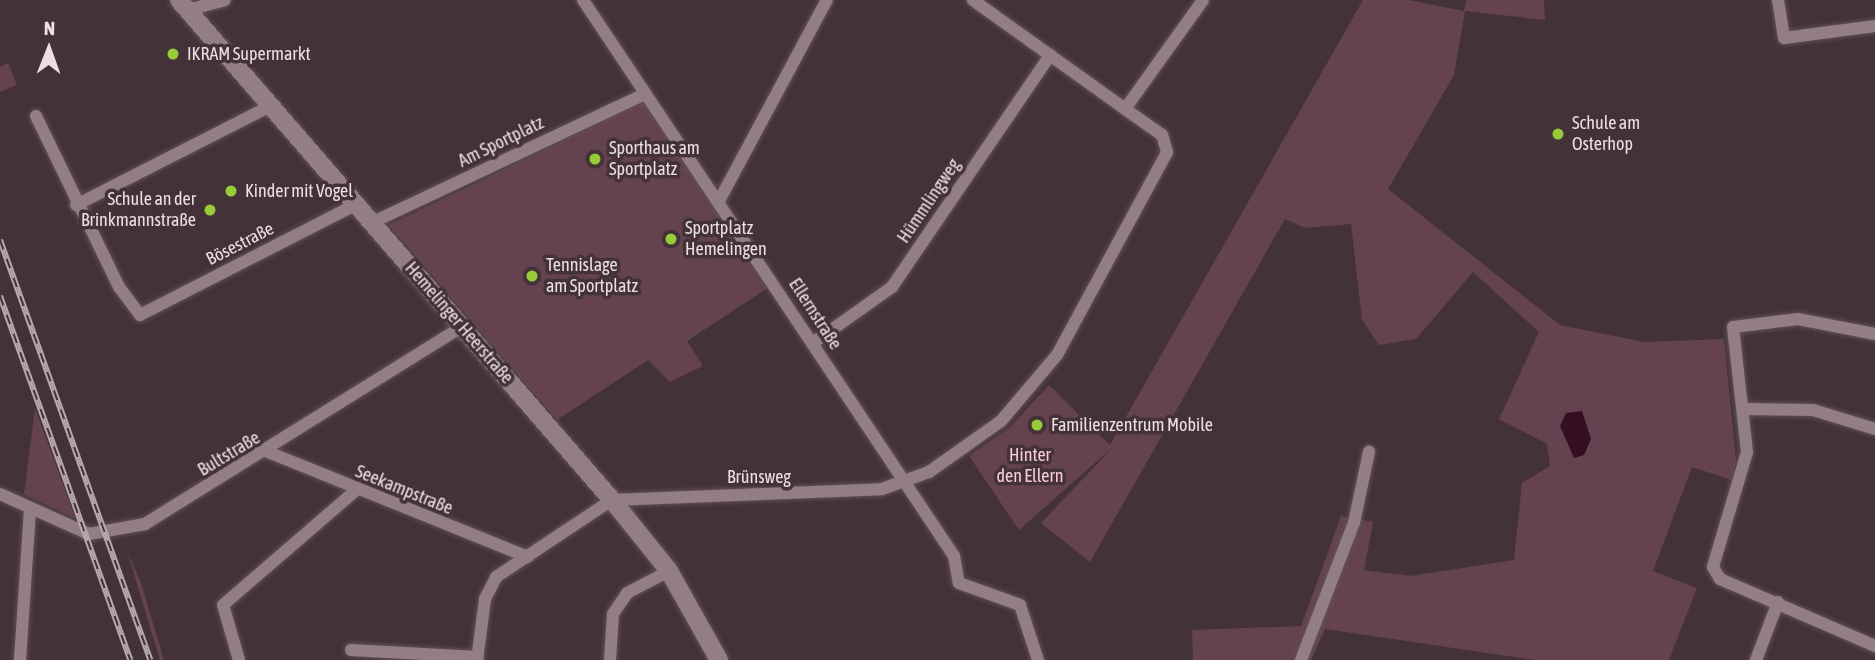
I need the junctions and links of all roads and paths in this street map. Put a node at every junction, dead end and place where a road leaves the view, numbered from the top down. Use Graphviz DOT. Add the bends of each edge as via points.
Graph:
graph roads {
  1 [pos="225,0"];
  2 [pos="583,0"];
  3 [pos="828,0"];
  4 [pos="973,0"];
  5 [pos="1203,0"];
  6 [pos="1778,0"];
  7 [pos="184,5"];
  8 [pos="1875,26"];
  9 [pos="1050,55"];
  10 [pos="645,94"];
  11 [pos="270,106"];
  12 [pos="1125,109"];
  13 [pos="36,116"];
  14 [pos="719,201"];
  15 [pos="356,204"];
  16 [pos="76,205"];
  17 [pos="373,222"];
  18 [pos="461,327"];
  19 [pos="1875,334"];
  20 [pos="813,343"];
  21 [pos="1743,409"];
  22 [pos="1875,429"];
  23 [pos="268,452"];
  24 [pos="1369,452"];
  25 [pos="905,483"];
  26 [pos="356,490"];
  27 [pos="0,494"];
  28 [pos="612,500"];
  29 [pos="30,508"];
  30 [pos="528,557"];
  31 [pos="669,571"];
  32 [pos="1778,602"];
  33 [pos="1875,646"];
  34 [pos="351,650"];
  35 [pos="477,659"];
  36 [pos="20,660"];
  37 [pos="239,660"];
  38 [pos="610,660"];
  39 [pos="719,660"];
  40 [pos="1038,660"];
  41 [pos="1301,660"];
  42 [pos="1756,660"];
  1 -- 7 [label="street"];
  2 -- 10 [label="street, Ellernstraße"];
  3 -- 14 [label="street"];
  4 -- 9 [label="street"];
  5 -- 12 [label="street"];
  6 -- 8 [label="street" via="1784,38"];
  7 -- 11 [label="main road, Hemelinger Heerstraße"];
  9 -- 12 [label="street"];
  9 -- 20 [label="street, Hümmlingweg" via="892,287"];
  10 -- 14 [label="street, Ellernstraße"];
  10 -- 17 [label="street, Am Sportplatz"];
  11 -- 15 [label="main road, Hemelinger Heerstraße"];
  11 -- 16 [label="street"];
  12 -- 25 [label="street" via="1162,135 1167,152 1089,301 1029,393 1001,421"];
  13 -- 16 [label="street"];
  14 -- 20 [label="street, Ellernstraße"];
  15 -- 16 [label="street, Bösestraße" via="140,315"];
  15 -- 17 [label="main road, Hemelinger Heerstraße"];
  17 -- 18 [label="main road, Hemelinger Heerstraße"];
  18 -- 23 [label="street, Bultstraße"];
  18 -- 28 [label="main road, Hemelinger Heerstraße"];
  19 -- 21 [label="street" via="1798,319 1733,327"];
  20 -- 25 [label="street, Ellernstraße"];
  21 -- 22 [label="street" via="1813,410"];
  21 -- 32 [label="street" via="1745,472 1714,575"];
  23 -- 26 [label="street, Seekampstraße"];
  23 -- 29 [label="street, Bultstraße" via="145,524 110,535 71,529"];
  24 -- 41 [label="street" via="1354,523"];
  25 -- 28 [label="street, Brünsweg" via="804,494 634,494"];
  25 -- 40 [label="street, Ellernstraße" via="954,556 954,587 1020,605"];
  26 -- 30 [label="street, Seekampstraße"];
  26 -- 37 [label="street" via="223,605"];
  27 -- 29 [label="street, Bultstraße"];
  28 -- 30 [label="street"];
  28 -- 31 [label="main road, Hemelinger Heerstraße"];
  29 -- 36 [label="street"];
  30 -- 35 [label="street" via="496,577 485,599"];
  31 -- 38 [label="street" via="627,593 613,614"];
  31 -- 39 [label="main road, Hemelinger Heerstraße"];
  32 -- 33 [label="street"];
  32 -- 42 [label="street"];
  34 -- 35 [label="street"];
}
